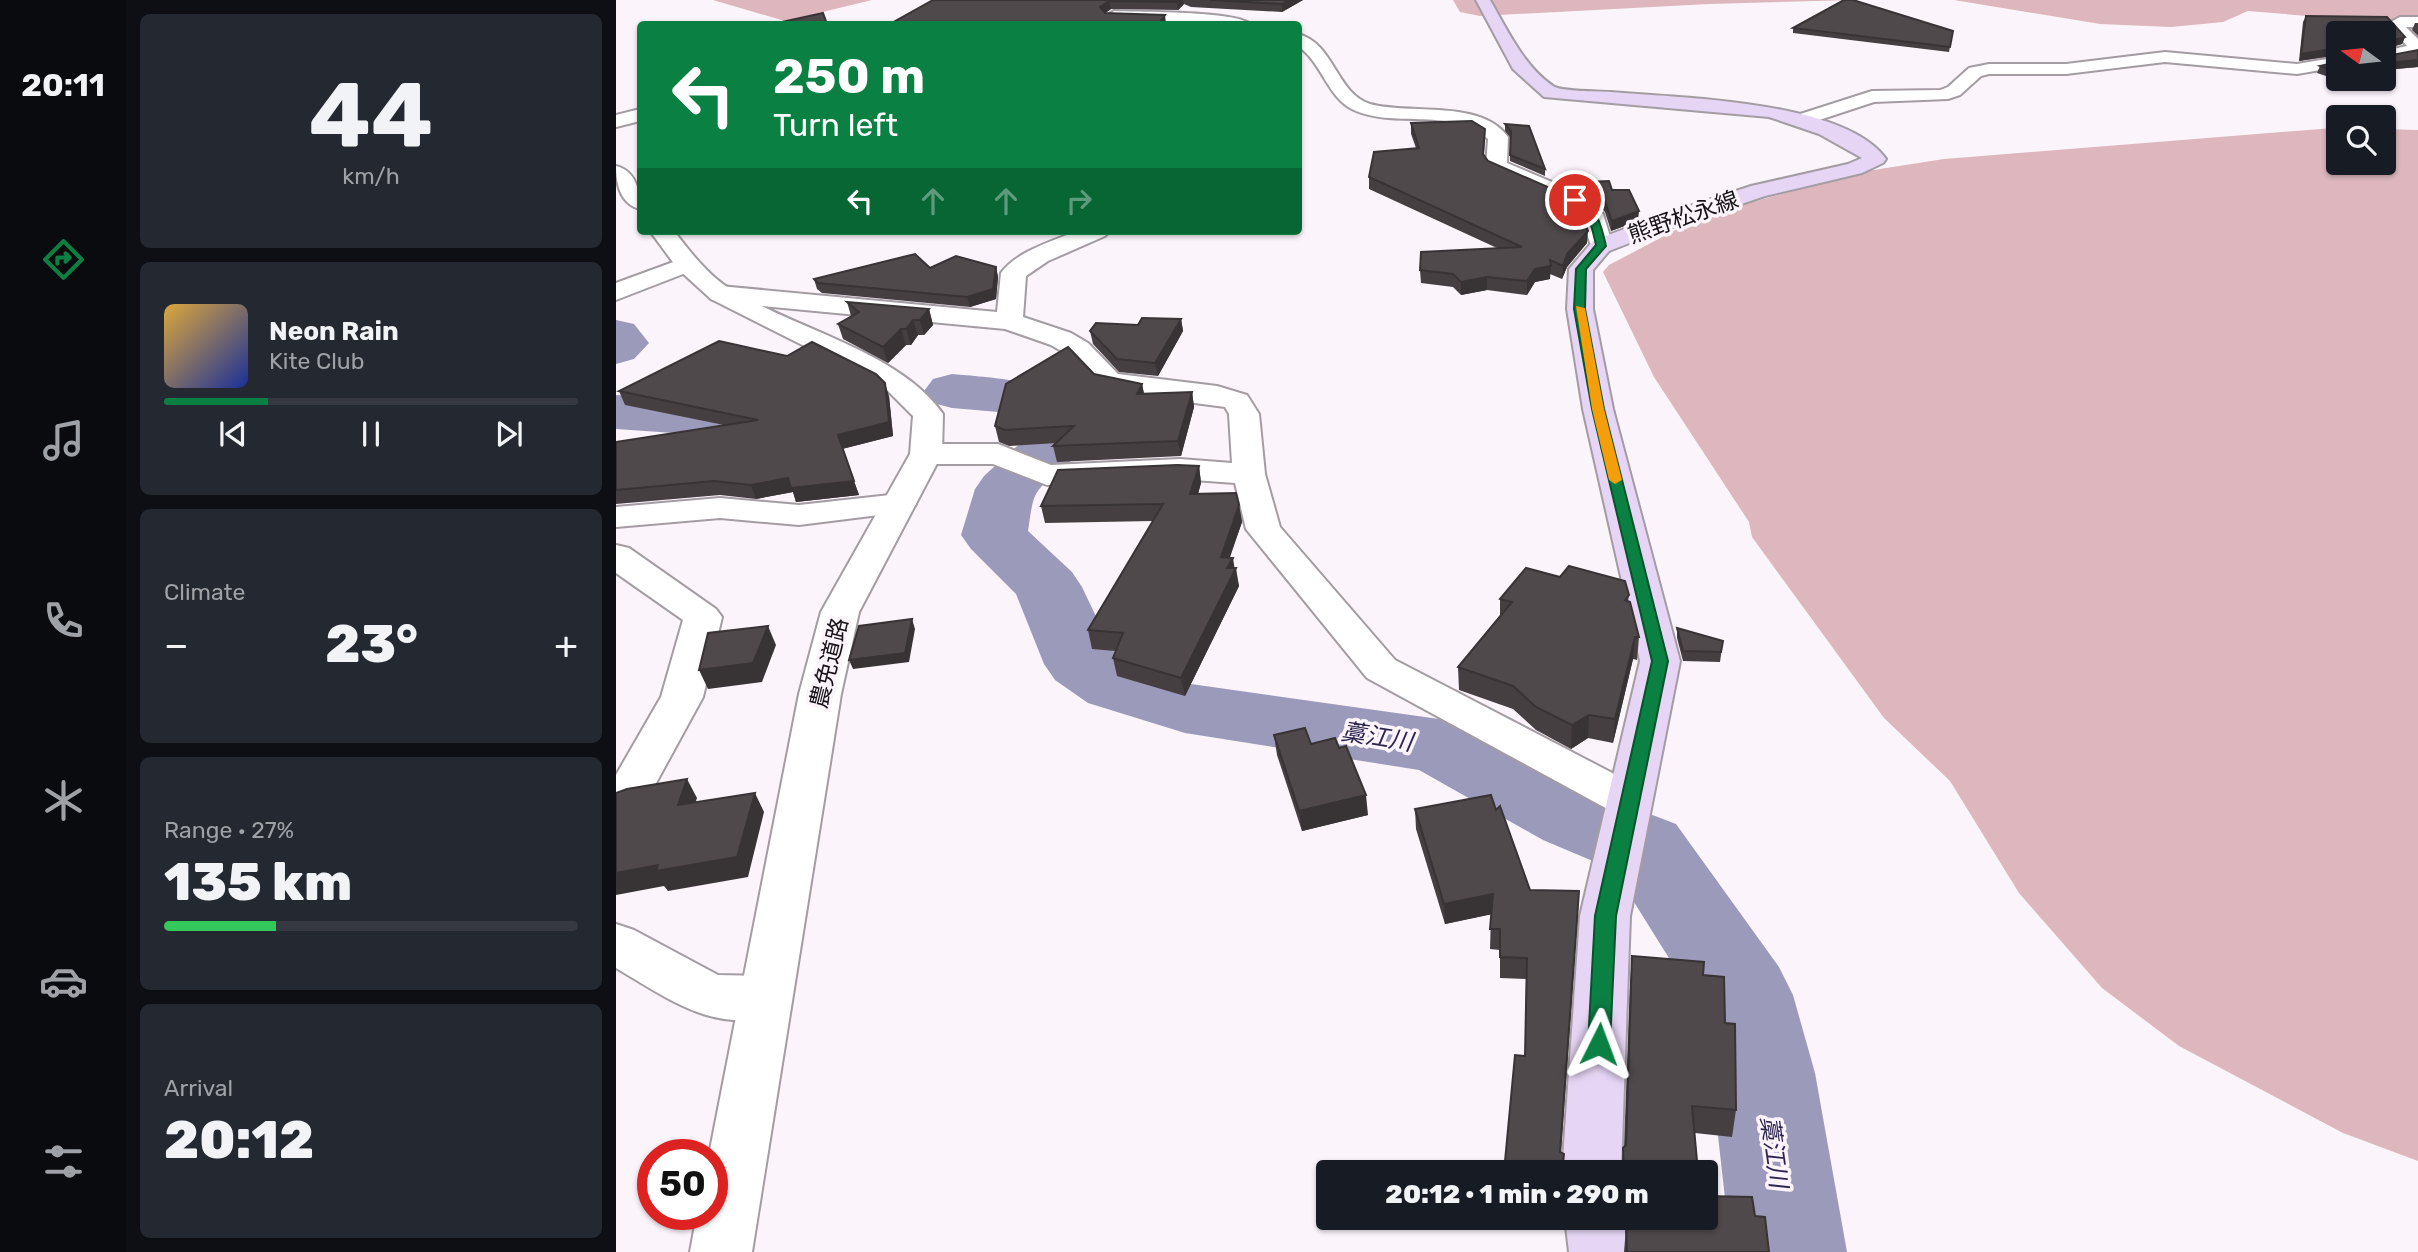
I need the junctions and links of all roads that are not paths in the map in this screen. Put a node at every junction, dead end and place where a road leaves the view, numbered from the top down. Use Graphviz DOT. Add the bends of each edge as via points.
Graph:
graph roads {
  1 [pos="1131,0"];
  2 [pos="1483,0"];
  3 [pos="1164,21"];
  4 [pos="2418,22"];
  5 [pos="2396,24"];
  6 [pos="2396,25"];
  7 [pos="1302,41"];
  8 [pos="2396,54"];
  9 [pos="2326,64"];
  10 [pos="637,116"];
  11 [pos="1801,120"];
  12 [pos="616,121"];
  13 [pos="616,172"];
  14 [pos="637,198"];
  15 [pos="666,235"];
  16 [pos="1088,235"];
  17 [pos="1601,246"];
  18 [pos="687,264"];
  19 [pos="616,292"];
  20 [pos="720,294"];
  21 [pos="1009,321"];
  22 [pos="926,454"];
  23 [pos="1249,474"];
  24 [pos="899,504"];
  25 [pos="616,517"];
  26 [pos="616,556"];
  27 [pos="616,799"];
  28 [pos="1624,826"];
  29 [pos="616,944"];
  30 [pos="766,998"];
  31 [pos="1593,1160"];
  32 [pos="1597,1230"];
  33 [pos="721,1252"];
  34 [pos="1600,1252"];
  1 -- 3 [label="street" via="1112,16"];
  2 -- 11 [label="main road, 熊野松永線" via="1519,65 1550,93 1718,105"];
  4 -- 5 [label="street"];
  6 -- 8 [label="street" via="2416,46"];
  7 -- 17 [label="street" via="1316,52 1348,98 1361,107 1448,118 1492,129 1498,137 1496,166 1588,207"];
  9 -- 11 [label="street" via="2297,69 2165,57 2074,69 1989,69 1975,72 1954,91 1942,95 1872,97"];
  10 -- 12 [label="street"];
  11 -- 17 [label="main road, 熊野松永線" via="1864,148 1876,159 1856,169 1759,191"];
  13 -- 14 [label="street"];
  15 -- 18 [label="street, 農免道路"];
  16 -- 21 [label="street" via="1039,256 1014,273"];
  17 -- 28 [label="main road, 熊野松永線" via="1581,269 1580,309 1598,409 1660,661"];
  18 -- 19 [label="street"];
  18 -- 20 [label="street, 農免道路"];
  20 -- 21 [label="street"];
  20 -- 22 [label="street, 農免道路" via="892,379 928,415"];
  21 -- 23 [label="street" via="1078,349 1108,380 1236,401 1244,414"];
  22 -- 23 [label="street" via="998,454 1047,475 1180,469"];
  22 -- 24 [label="street, 農免道路"];
  23 -- 28 [label="street" via="1263,529 1381,669"];
  24 -- 25 [label="street" via="799,516 720,508"];
  24 -- 30 [label="street, 農免道路" via="840,612 820,694"];
  26 -- 27 [label="street" via="703,617 682,697 633,785"];
  28 -- 31 [label="main road, 熊野松永線" via="1605,916"];
  29 -- 30 [label="street" via="711,997"];
  30 -- 33 [label="street, 農免道路"];
  32 -- 34 [label="main road"];
}
